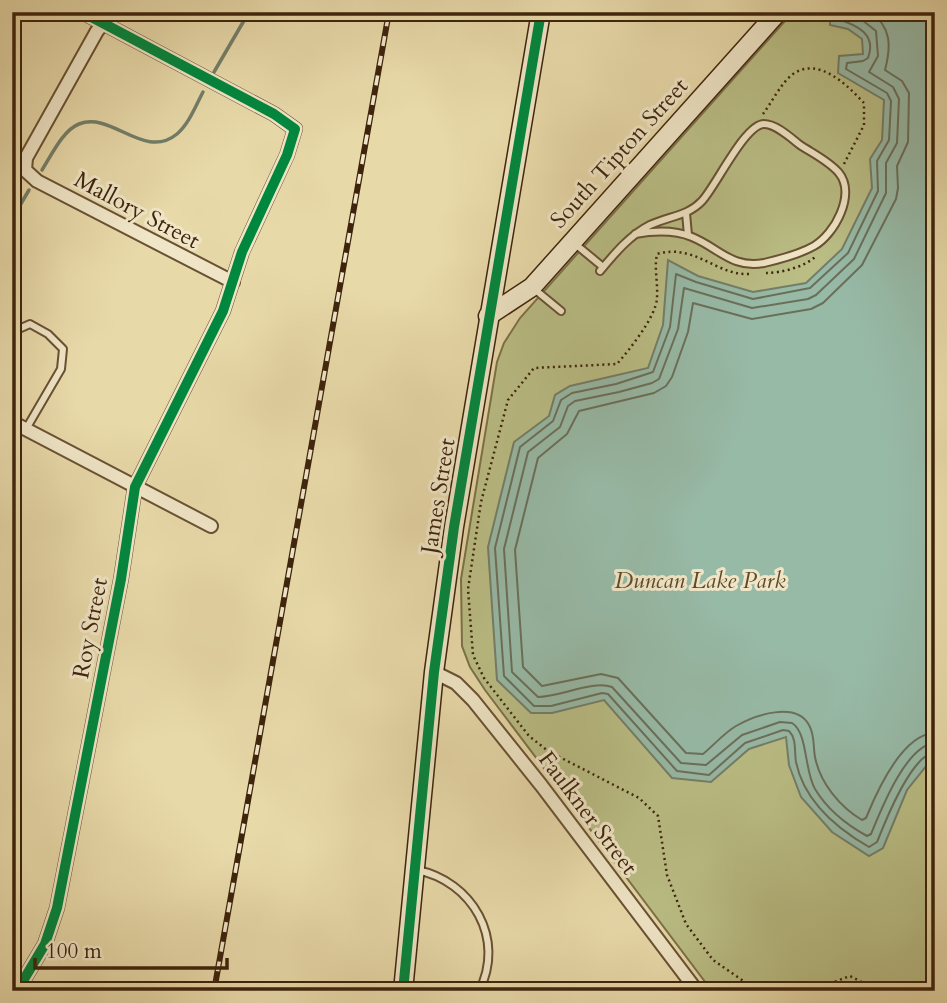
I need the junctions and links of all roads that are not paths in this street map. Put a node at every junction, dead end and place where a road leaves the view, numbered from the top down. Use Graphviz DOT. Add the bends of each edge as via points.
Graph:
graph roads {
  1 [pos="82,12"];
  2 [pos="112,12"];
  3 [pos="541,12"];
  4 [pos="778,12"];
  5 [pos="104,24"];
  6 [pos="686,213"];
  7 [pos="635,234"];
  8 [pos="688,235"];
  9 [pos="573,241"];
  10 [pos="233,282"];
  11 [pos="531,287"];
  12 [pos="561,311"];
  13 [pos="488,316"];
  14 [pos="12,332"];
  15 [pos="12,422"];
  16 [pos="26,429"];
  17 [pos="135,487"];
  18 [pos="212,526"];
  19 [pos="434,672"];
  20 [pos="414,869"];
  21 [pos="17,991"];
  22 [pos="403,991"];
  23 [pos="479,991"];
  24 [pos="697,991"];
  1 -- 5 [label="street"];
  2 -- 5 [label="street"];
  3 -- 13 [label="street, James Street"];
  4 -- 9 [label="street, South Tipton Street"];
  5 -- 10 [label="street, Roy Street" via="295,128"];
  5 -- 10 [label="street, Mallory Street" via="26,158 24,170 37,181"];
  6 -- 7 [label="lane"];
  6 -- 8 [label="lane"];
  6 -- 8 [label="lane" via="703,200 738,146 763,124 779,130 839,173 844,185 841,212 825,237 801,253 745,265"];
  7 -- 8 [label="lane"];
  7 -- 9 [label="lane" via="602,269"];
  9 -- 11 [label="street, South Tipton Street"];
  10 -- 17 [label="street, Roy Street"];
  11 -- 12 [label="lane"];
  11 -- 13 [label="street, South Tipton Street"];
  13 -- 19 [label="street, James Street"];
  14 -- 16 [label="lane" via="30,324 63,349 61,369"];
  15 -- 16 [label="street"];
  16 -- 17 [label="street"];
  17 -- 18 [label="street"];
  17 -- 21 [label="street, Roy Street" via="57,908 45,944"];
  19 -- 20 [label="street, James Street"];
  19 -- 24 [label="street, Faulkner Street" via="456,683 474,700"];
  20 -- 22 [label="street, James Street"];
  20 -- 23 [label="lane" via="452,883 487,929 487,967"];
}
